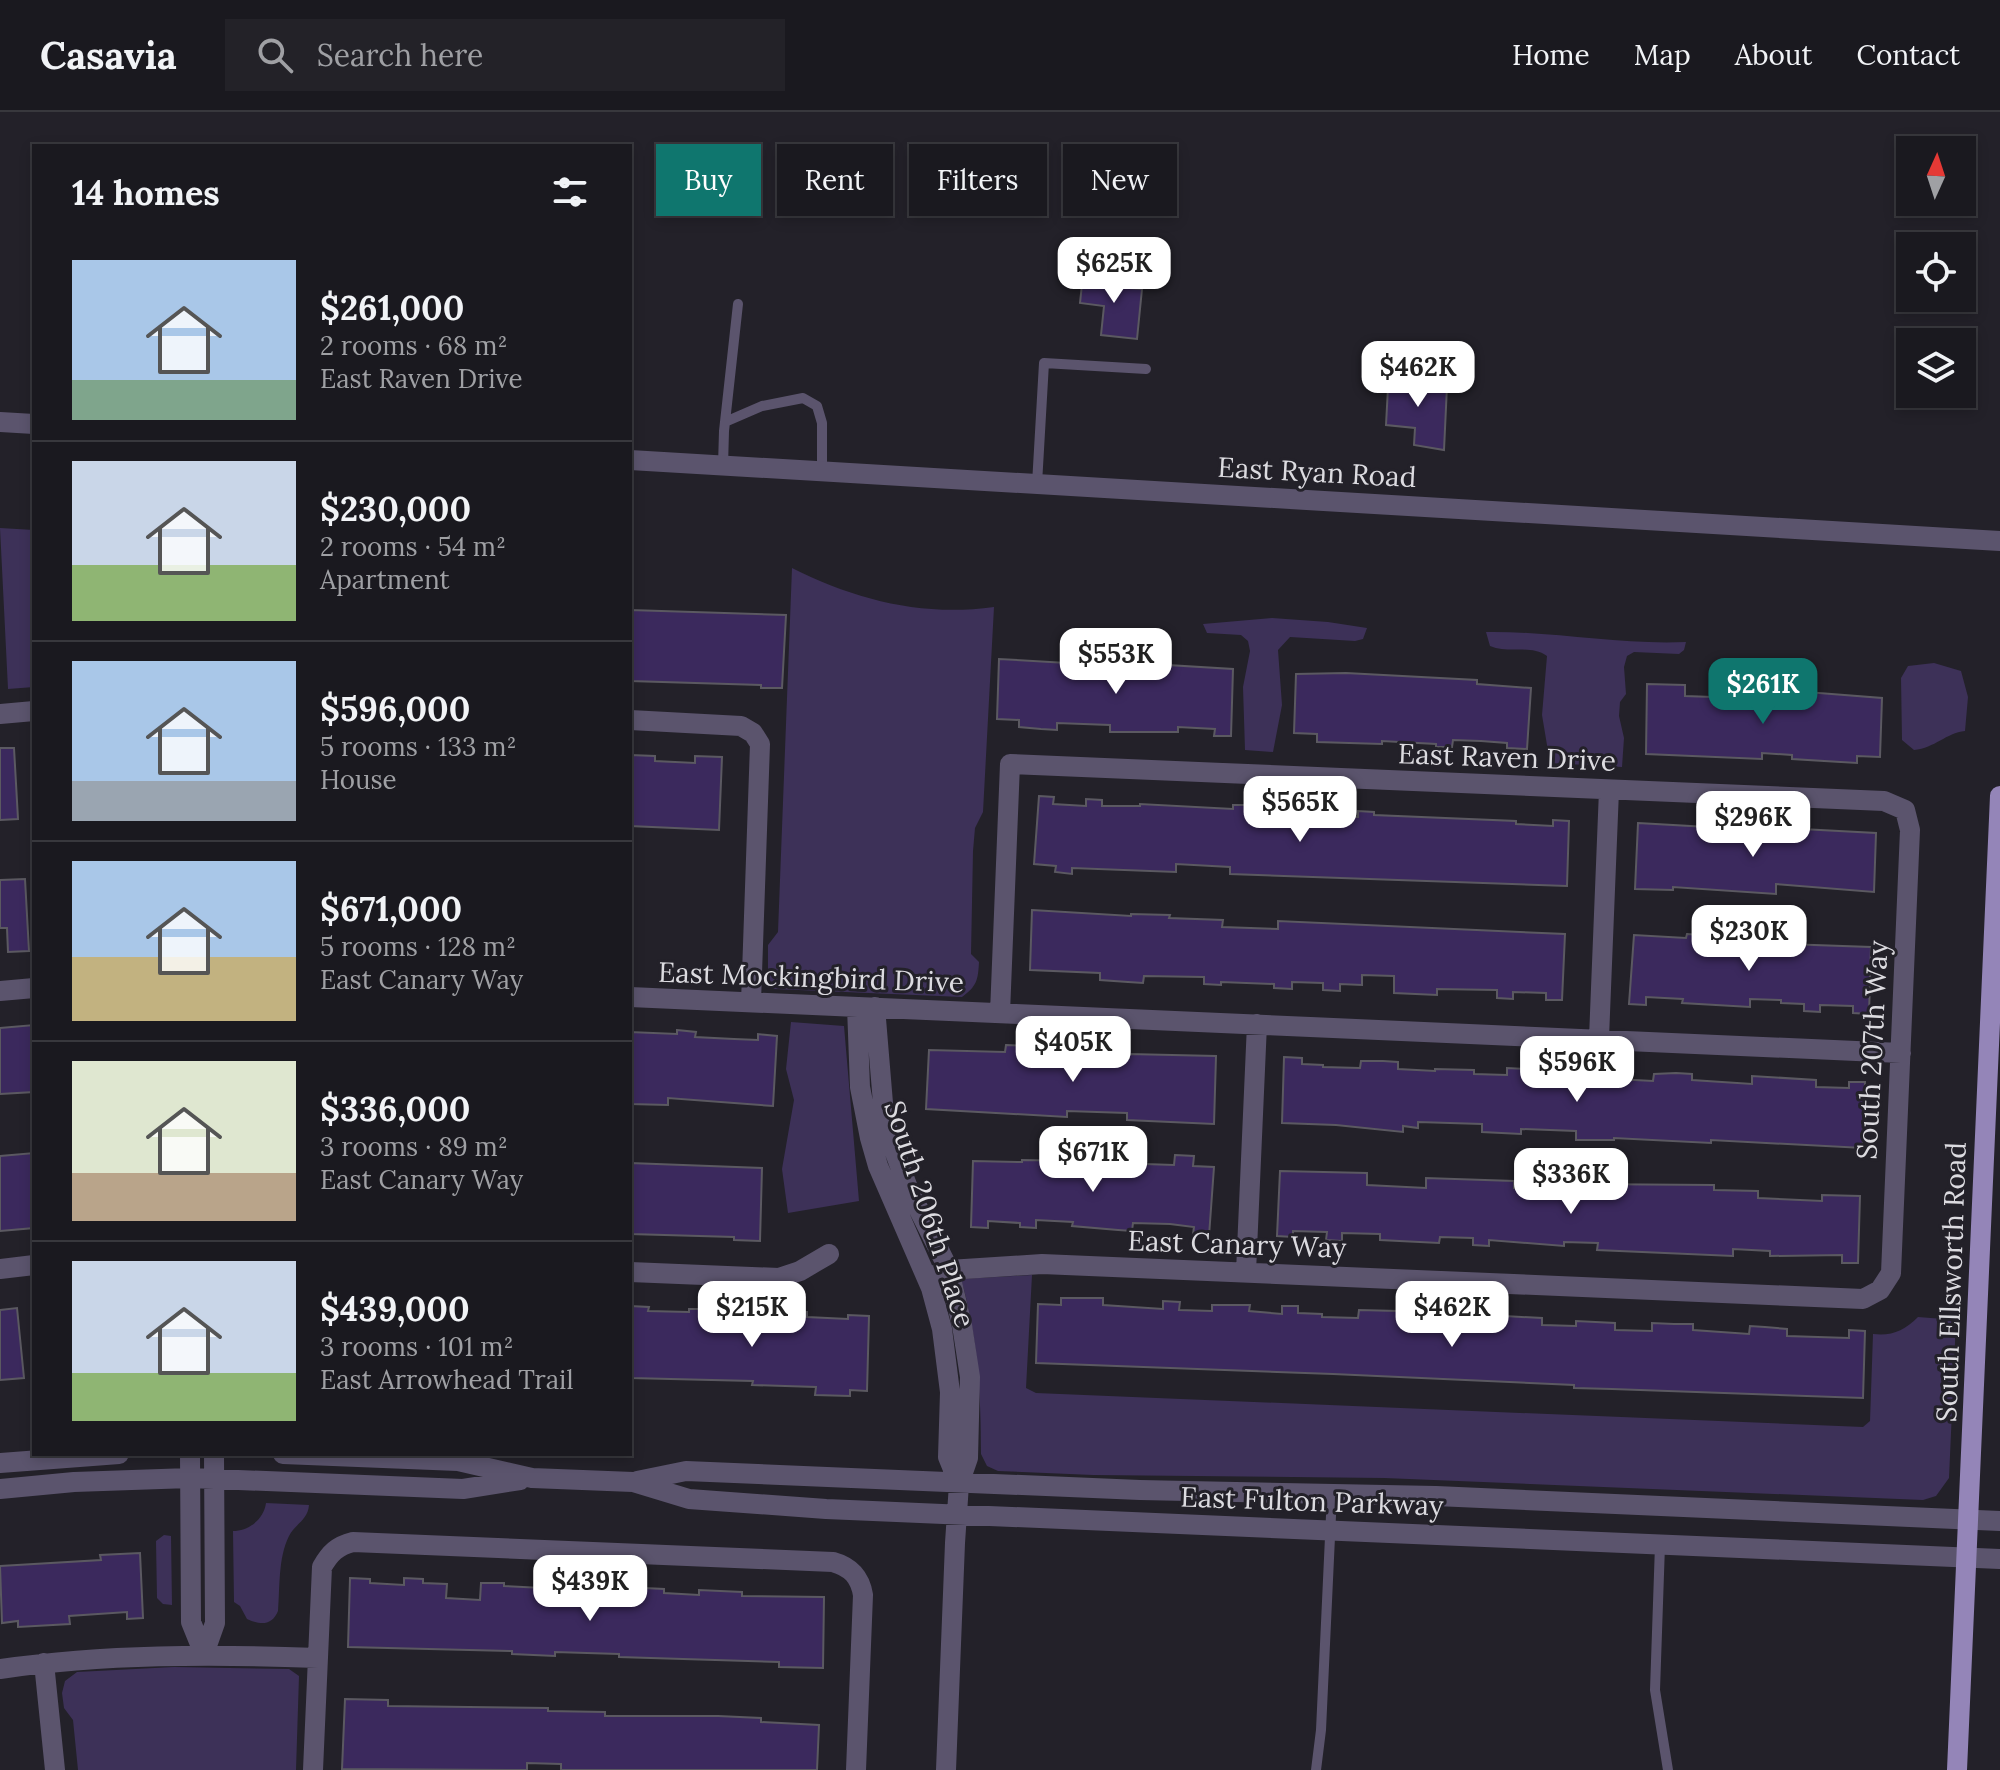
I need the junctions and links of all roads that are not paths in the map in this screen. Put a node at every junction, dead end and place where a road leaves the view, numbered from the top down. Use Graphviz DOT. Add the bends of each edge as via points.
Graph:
graph roads {
  1 [pos="738,304"];
  2 [pos="1146,369"];
  3 [pos="0,422"];
  4 [pos="725,422"];
  5 [pos="32,424"];
  6 [pos="632,460"];
  7 [pos="723,466"];
  8 [pos="822,472"];
  9 [pos="1037,484"];
  10 [pos="2000,541"];
  11 [pos="32,711"];
  12 [pos="0,714"];
  13 [pos="632,720"];
  14 [pos="1609,790"];
  15 [pos="2000,796"];
  16 [pos="1905,810"];
  17 [pos="32,988"];
  18 [pos="0,991"];
  19 [pos="632,997"];
  20 [pos="751,1002"];
  21 [pos="866,1007"];
  22 [pos="1000,1013"];
  23 [pos="1257,1024"];
  24 [pos="1599,1038"];
  25 [pos="1901,1053"];
  26 [pos="829,1254"];
  27 [pos="32,1265"];
  28 [pos="0,1269"];
  29 [pos="949,1270"];
  30 [pos="632,1272"];
  31 [pos="1246,1272"];
  32 [pos="927,1278"];
  33 [pos="1880,1290"];
  34 [pos="93,1456"];
  35 [pos="190,1456"];
  36 [pos="214,1456"];
  37 [pos="333,1456"];
  38 [pos="0,1463"];
  39 [pos="190,1478"];
  40 [pos="532,1478"];
  41 [pos="214,1479"];
  42 [pos="633,1482"];
  43 [pos="959,1484"];
  44 [pos="0,1489"];
  45 [pos="1332,1494"];
  46 [pos="958,1515"];
  47 [pos="1969,1520"];
  48 [pos="1996,1521"];
  49 [pos="1330,1530"];
  50 [pos="1660,1545"];
  51 [pos="1967,1558"];
  52 [pos="1996,1559"];
  53 [pos="204,1654"];
  54 [pos="318,1658"];
  55 [pos="44,1663"];
  56 [pos="0,1669"];
  57 [pos="55,1770"];
  58 [pos="313,1770"];
  59 [pos="856,1770"];
  60 [pos="946,1770"];
  61 [pos="1316,1770"];
  62 [pos="1668,1770"];
  63 [pos="1957,1770"];
  1 -- 4 [label="lane"];
  2 -- 9 [label="lane" via="1044,363"];
  3 -- 5 [label="street"];
  4 -- 7 [label="lane"];
  4 -- 8 [label="lane" via="762,406 803,398 817,406 822,423"];
  6 -- 7 [label="street, East Ryan Road"];
  7 -- 8 [label="street, East Ryan Road"];
  8 -- 9 [label="street, East Ryan Road"];
  9 -- 10 [label="street, East Ryan Road"];
  11 -- 12 [label="street"];
  13 -- 20 [label="street" via="741,726 760,744"];
  14 -- 16 [label="street, East Raven Drive" via="1884,801"];
  14 -- 22 [label="street, East Raven Drive" via="1010,764"];
  14 -- 24 [label="street"];
  15 -- 47 [label="main road, South Ellsworth Road"];
  16 -- 25 [label="street, South 207th Way" via="1910,830"];
  17 -- 18 [label="street"];
  19 -- 20 [label="street, East Mockingbird Drive"];
  20 -- 21 [label="street, East Mockingbird Drive"];
  21 -- 22 [label="street, East Mockingbird Drive"];
  21 -- 29 [label="street, South 206th Place" via="890,1139"];
  21 -- 32 [label="street, South 206th Place" via="860,1087 870,1138"];
  22 -- 23 [label="street, East Mockingbird Drive"];
  23 -- 24 [label="street, East Mockingbird Drive"];
  23 -- 31 [label="street"];
  24 -- 25 [label="street, East Mockingbird Drive"];
  25 -- 33 [label="street, South 207th Way" via="1891,1273"];
  26 -- 30 [label="street" via="779,1278"];
  27 -- 28 [label="street"];
  29 -- 31 [label="street, East Canary Way" via="1042,1264"];
  29 -- 32 [label="street, East Canary Way"];
  29 -- 43 [label="street, South 206th Place" via="970,1377 968,1458"];
  31 -- 33 [label="street, East Canary Way" via="1863,1299"];
  32 -- 43 [label="street, South 206th Place" via="947,1359 948,1457"];
  34 -- 38 [label="street"];
  35 -- 39 [label="street"];
  36 -- 41 [label="street"];
  37 -- 40 [label="street, East Fulton Parkway" via="458,1461"];
  39 -- 41 [label="street, East Fulton Parkway"];
  39 -- 44 [label="street, East Fulton Parkway"];
  39 -- 53 [label="street" via="191,1622"];
  40 -- 41 [label="street, East Fulton Parkway" via="463,1489"];
  40 -- 42 [label="street, East Fulton Parkway"];
  41 -- 53 [label="street" via="215,1623"];
  42 -- 43 [label="street, East Fulton Parkway" via="686,1471"];
  42 -- 46 [label="street, East Fulton Parkway" via="689,1499"];
  43 -- 45 [label="street, East Fulton Parkway"];
  43 -- 46 [label="street, South 206th Place"];
  45 -- 47 [label="street, East Fulton Parkway"];
  45 -- 49 [label="lane"];
  46 -- 49 [label="street, East Fulton Parkway"];
  46 -- 60 [label="street, South 206th Place"];
  47 -- 48 [label="street, East Fulton Parkway"];
  47 -- 51 [label="main road, South Ellsworth Road"];
  49 -- 50 [label="street, East Fulton Parkway"];
  49 -- 61 [label="lane"];
  50 -- 51 [label="street, East Fulton Parkway"];
  50 -- 62 [label="lane" via="1655,1690"];
  51 -- 52 [label="street, East Fulton Parkway"];
  51 -- 63 [label="main road, South Ellsworth Road"];
  53 -- 54 [label="street"];
  53 -- 55 [label="street"];
  54 -- 58 [label="street"];
  54 -- 59 [label="street" via="322,1572 329,1555 353,1542 833,1562 852,1571 863,1595"];
  55 -- 56 [label="street"];
  55 -- 57 [label="street"];
}
